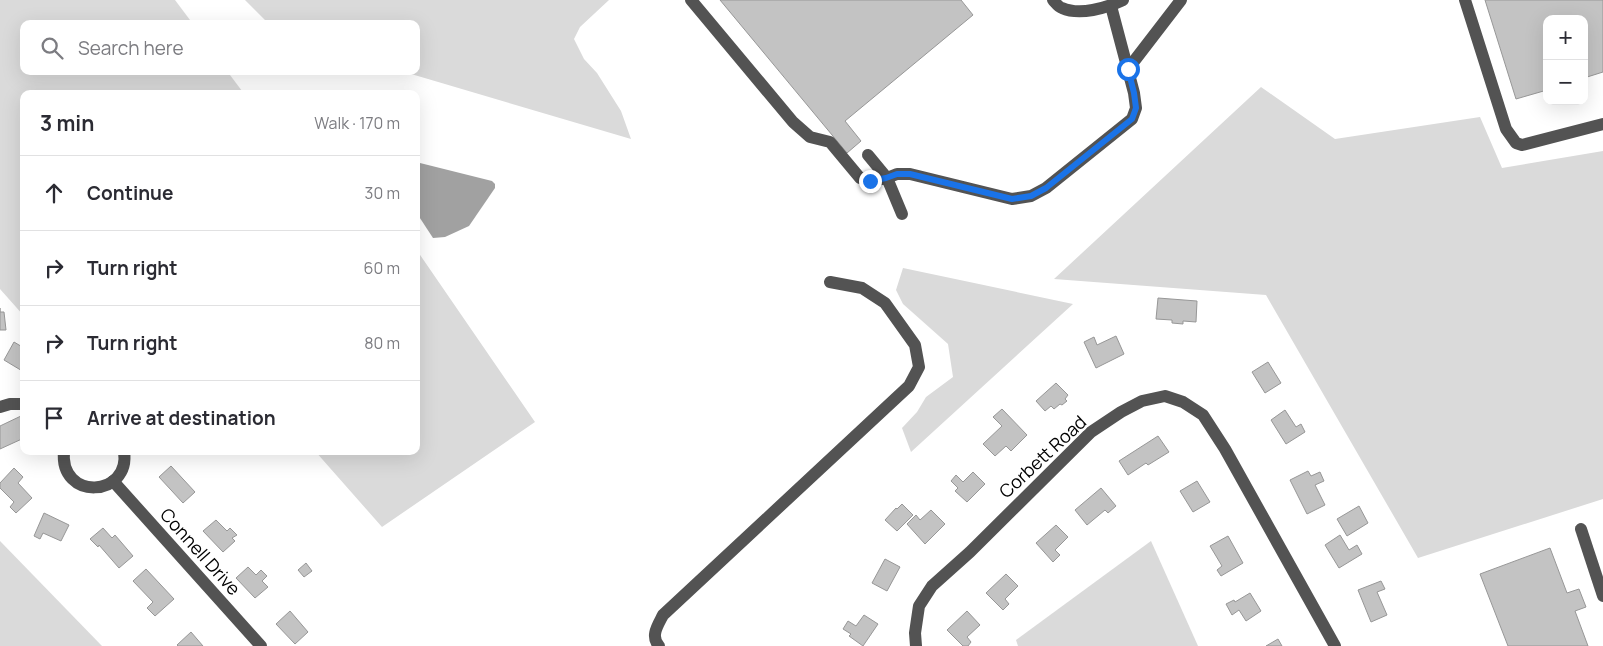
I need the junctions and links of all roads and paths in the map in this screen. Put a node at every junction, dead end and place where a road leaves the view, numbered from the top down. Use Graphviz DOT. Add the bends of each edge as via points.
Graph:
graph roads {
  1 [pos="691,0"];
  2 [pos="1054,0"];
  3 [pos="1124,0"];
  4 [pos="1181,0"];
  5 [pos="1465,0"];
  6 [pos="1111,6"];
  7 [pos="1128,69"];
  8 [pos="1603,124"];
  9 [pos="868,155"];
  10 [pos="886,178"];
  11 [pos="902,214"];
  12 [pos="830,282"];
  13 [pos="20,404"];
  14 [pos="0,407"];
  15 [pos="64,455"];
  16 [pos="124,455"];
  17 [pos="114,481"];
  18 [pos="1581,529"];
  19 [pos="1603,596"];
  20 [pos="261,646"];
  21 [pos="659,646"];
  22 [pos="916,646"];
  23 [pos="1335,646"];
  1 -- 10 [label="street" via="793,122 810,137 830,142 860,178 870,181"];
  2 -- 6 [label="street" via="1060,8 1080,12"];
  3 -- 6 [label="street"];
  4 -- 7 [label="street"];
  5 -- 8 [label="street" via="1506,130 1516,144"];
  6 -- 7 [label="street"];
  7 -- 10 [label="street" via="1136,108 1132,119 1046,188 1031,196 1012,199 910,174"];
  9 -- 10 [label="street"];
  10 -- 11 [label="street"];
  12 -- 21 [label="street" via="862,288 885,303 915,345 919,367 909,386 663,615 655,631"];
  13 -- 14 [label="street"];
  15 -- 17 [label="street" via="65,468 75,482 98,488"];
  16 -- 17 [label="street" via="124,466"];
  17 -- 20 [label="street, Connell Drive"];
  18 -- 19 [label="street"];
  22 -- 23 [label="street, Corbett Road" via="918,606 932,586 1091,432 1142,401 1165,396 1184,402 1203,415"];
}
